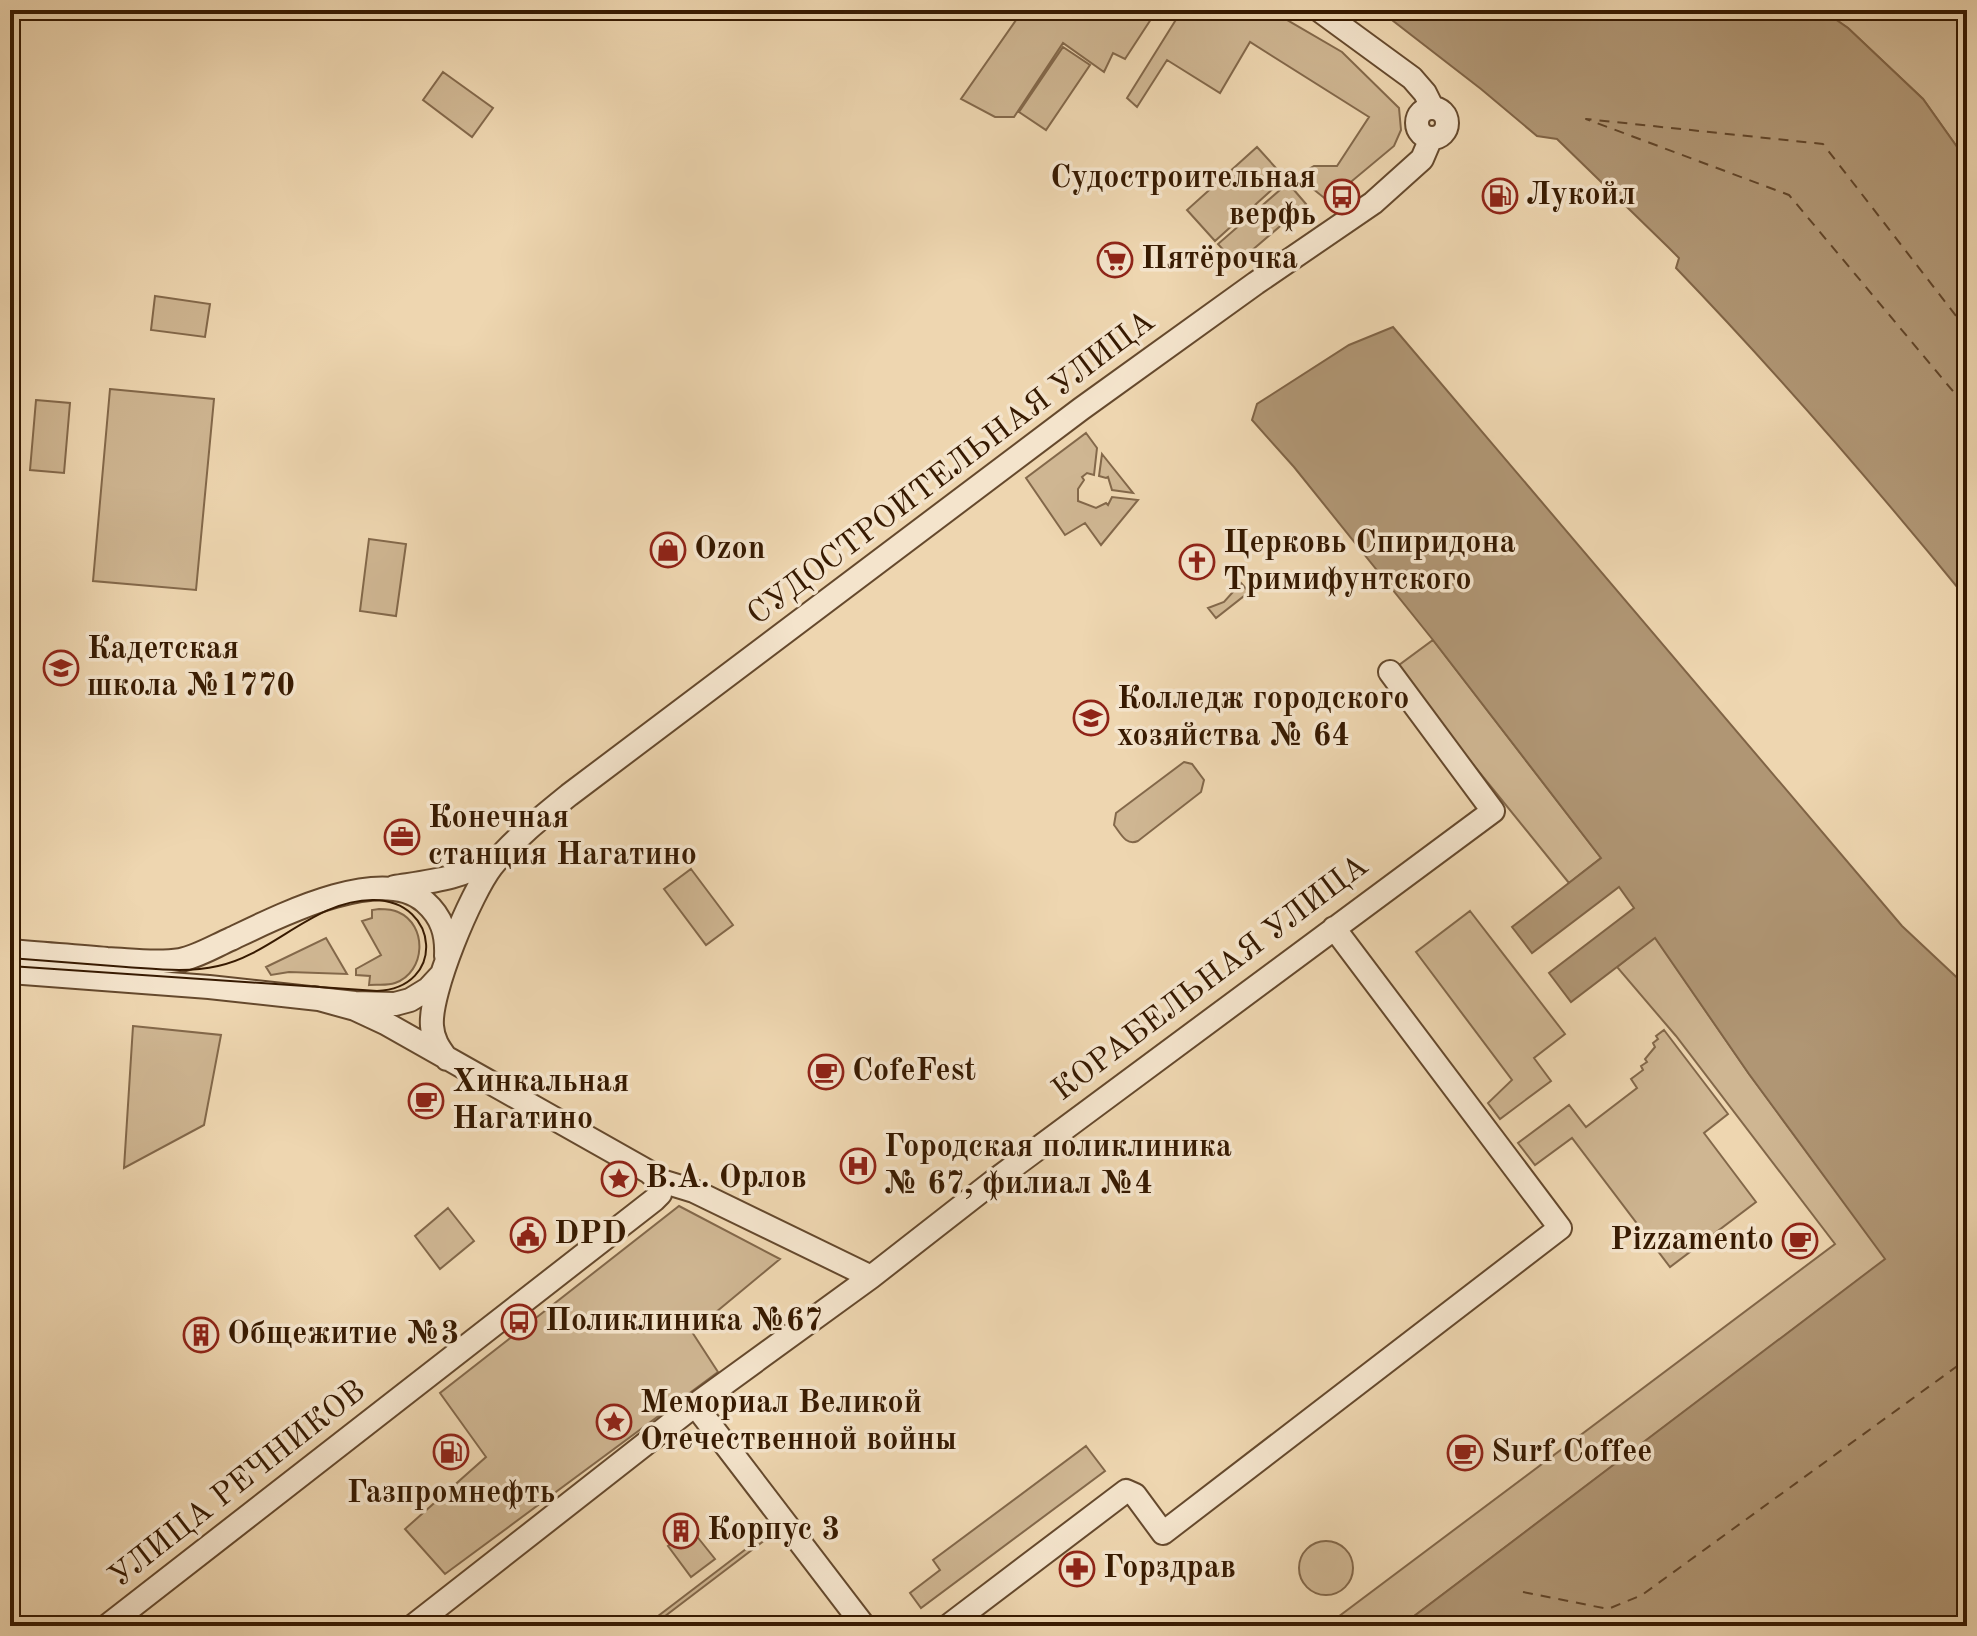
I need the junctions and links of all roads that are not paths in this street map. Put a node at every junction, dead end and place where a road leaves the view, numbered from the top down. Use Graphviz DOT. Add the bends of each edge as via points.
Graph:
graph roads {
  1 [pos="1319,10"];
  2 [pos="1390,672"];
  3 [pos="506,850"];
  4 [pos="385,888"];
  5 [pos="1334,928"];
  6 [pos="10,951"];
  7 [pos="201,952"];
  8 [pos="443,968"];
  9 [pos="10,972"];
  10 [pos="209,987"];
  11 [pos="315,998"];
  12 [pos="447,1059"];
  13 [pos="658,1180"];
  14 [pos="871,1277"];
  15 [pos="695,1405"];
  16 [pos="107,1626"];
  17 [pos="413,1626"];
  18 [pos="864,1626"];
  19 [pos="948,1626"];
  1 -- 3 [label="street, СУДОСТРОИТЕЛЬНАЯ УЛИЦА" via="1425,93 1432,107 1419,113 1416,122 1422,135 1431,138 1422,159 1373,203 1081,409 569,795"];
  2 -- 5 [label="street, КОРАБЕЛЬНАЯ УЛИЦА" via="1493,811"];
  3 -- 4 [label="street" via="456,877"];
  3 -- 8 [label="street" via="480,886"];
  4 -- 7 [label="street" via="298,908"];
  4 -- 8 [label="street" via="420,898 432,909 447,941"];
  5 -- 14 [label="street, КОРАБЕЛЬНАЯ УЛИЦА"];
  5 -- 19 [label="street" via="1560,1228 1163,1533 1135,1495 1126,1491"];
  6 -- 7 [label="street" via="151,962"];
  7 -- 10 [label="street" via="196,971"];
  8 -- 11 [label="street" via="428,989 395,1004"];
  8 -- 12 [label="street" via="432,1024 435,1043"];
  9 -- 10 [label="street"];
  10 -- 11 [label="street"];
  11 -- 12 [label="street" via="355,1009"];
  12 -- 13 [label="street"];
  13 -- 14 [label="street" via="694,1191"];
  13 -- 16 [label="street, УЛИЦА РЕЧНИКОВ" via="660,1194 654,1200"];
  14 -- 15 [label="street, КОРАБЕЛЬНАЯ УЛИЦА"];
  15 -- 17 [label="street, КОРАБЕЛЬНАЯ УЛИЦА"];
  15 -- 18 [label="street"];
}
